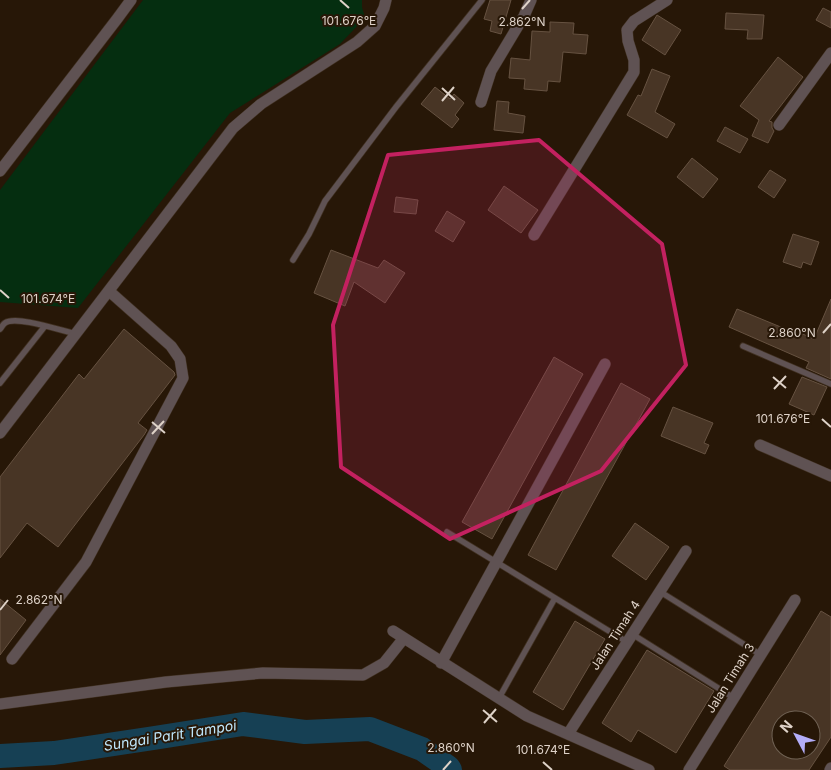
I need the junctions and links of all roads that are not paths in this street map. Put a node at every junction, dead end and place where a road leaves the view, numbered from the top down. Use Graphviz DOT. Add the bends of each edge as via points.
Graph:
graph roads {
  1 [pos="131,0"];
  2 [pos="386,0"];
  3 [pos="482,0"];
  4 [pos="531,0"];
  5 [pos="667,0"];
  6 [pos="831,53"];
  7 [pos="480,102"];
  8 [pos="778,125"];
  9 [pos="0,171"];
  10 [pos="534,235"];
  11 [pos="293,260"];
  12 [pos="109,291"];
  13 [pos="45,326"];
  14 [pos="0,329"];
  15 [pos="76,334"];
  16 [pos="743,346"];
  17 [pos="606,364"];
  18 [pos="0,383"];
  19 [pos="831,384"];
  20 [pos="0,433"];
  21 [pos="760,445"];
  22 [pos="831,476"];
  23 [pos="447,532"];
  24 [pos="686,551"];
  25 [pos="497,562"];
  26 [pos="659,591"];
  27 [pos="555,598"];
  28 [pos="796,600"];
  29 [pos="393,631"];
  30 [pos="404,638"];
  31 [pos="629,638"];
  32 [pos="761,655"];
  33 [pos="12,659"];
  34 [pos="441,663"];
  35 [pos="734,698"];
  36 [pos="498,699"];
  37 [pos="0,704"];
  38 [pos="568,734"];
  39 [pos="649,770"];
  40 [pos="689,770"];
  1 -- 9 [label="street"];
  2 -- 12 [label="street" via="375,26 357,42 261,104 234,128"];
  3 -- 11 [label="lane" via="325,201"];
  4 -- 7 [label="street" via="491,71"];
  5 -- 10 [label="street" via="634,21 627,30 634,72"];
  6 -- 8 [label="street"];
  12 -- 15 [label="street"];
  12 -- 33 [label="street" via="171,346 180,359 183,378 86,562"];
  13 -- 14 [label="lane" via="14,320 6,322"];
  13 -- 15 [label="lane"];
  13 -- 18 [label="lane"];
  15 -- 20 [label="street"];
  16 -- 19 [label="lane"];
  17 -- 25 [label="street"];
  21 -- 22 [label="street"];
  23 -- 25 [label="lane"];
  24 -- 26 [label="street, Jalan Timah 4"];
  25 -- 27 [label="lane"];
  25 -- 34 [label="street"];
  26 -- 31 [label="street, Jalan Timah 4"];
  26 -- 32 [label="lane"];
  27 -- 31 [label="lane"];
  27 -- 36 [label="lane"];
  28 -- 32 [label="street, Jalan Timah 3"];
  29 -- 30 [label="street"];
  30 -- 34 [label="street"];
  30 -- 37 [label="street" via="384,663 363,676 263,672"];
  31 -- 35 [label="lane"];
  31 -- 38 [label="street, Jalan Timah 4"];
  32 -- 35 [label="street, Jalan Timah 3"];
  34 -- 36 [label="street"];
  35 -- 40 [label="street, Jalan Timah 3"];
  36 -- 38 [label="street"];
  38 -- 39 [label="street"];
}
